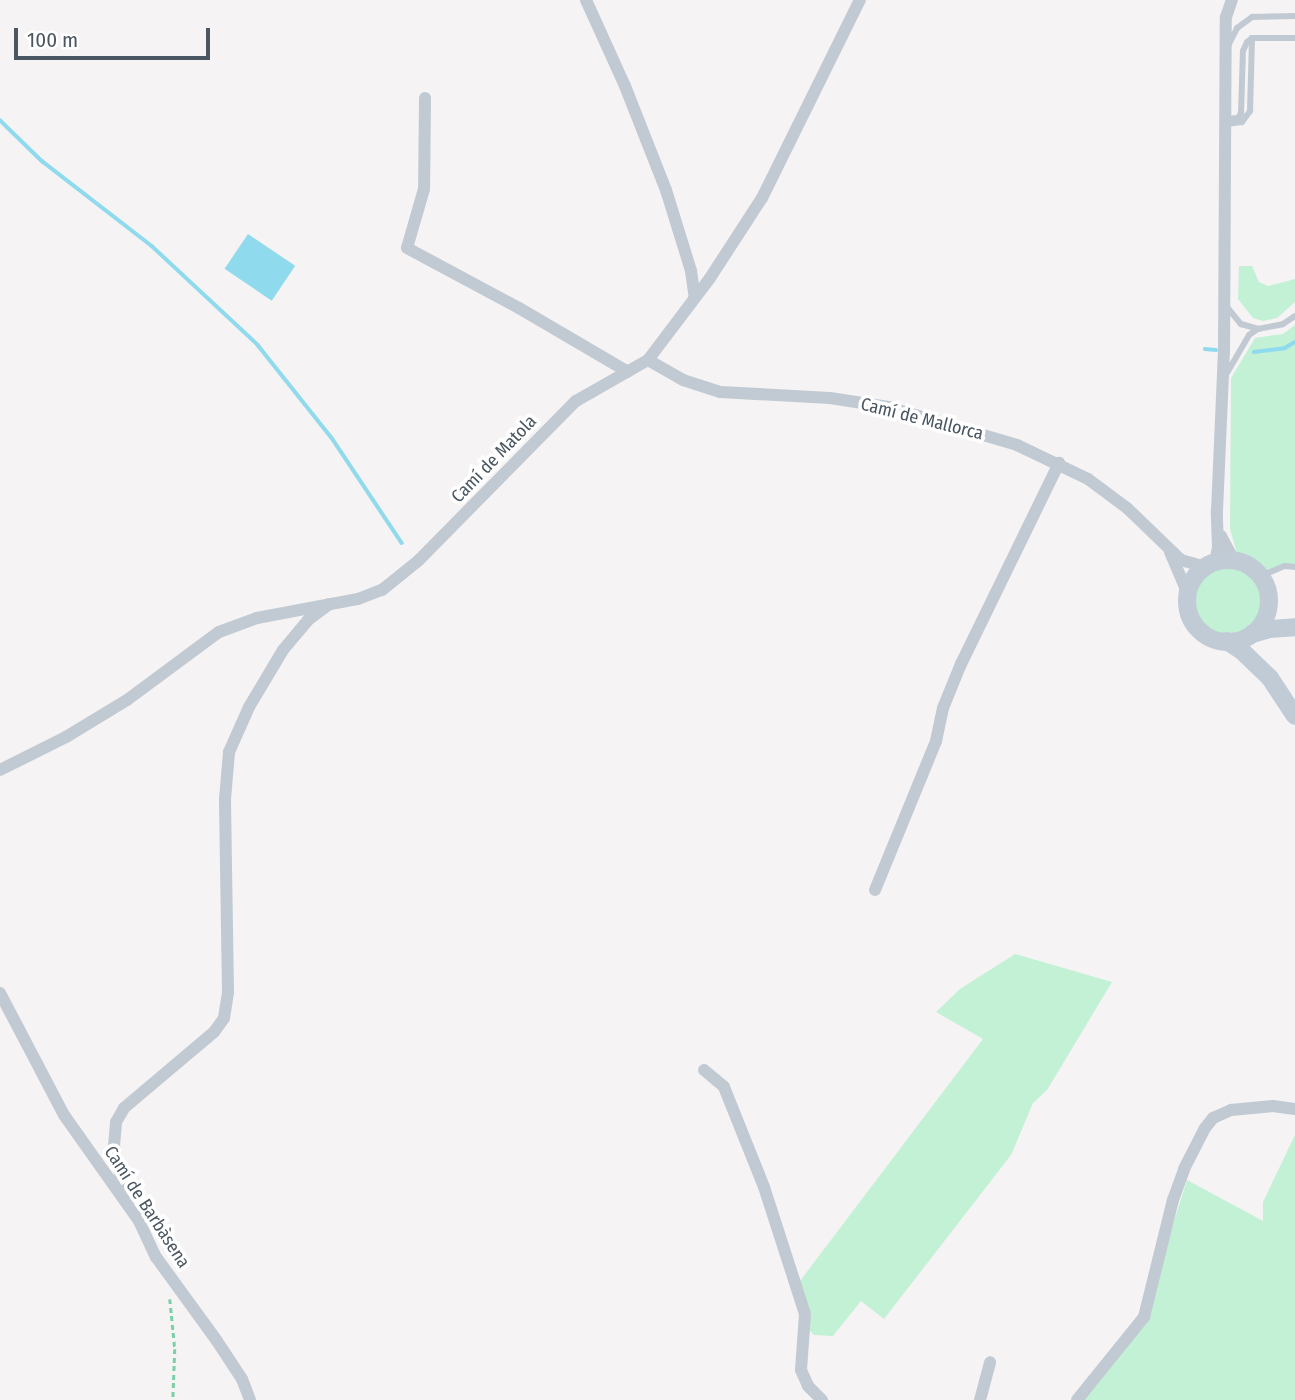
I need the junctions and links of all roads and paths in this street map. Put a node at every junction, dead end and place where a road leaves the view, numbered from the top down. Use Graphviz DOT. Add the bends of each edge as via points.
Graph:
graph roads {
  1 [pos="586,0"];
  2 [pos="860,0"];
  3 [pos="1227,0"];
  4 [pos="1233,0"];
  5 [pos="1295,16"];
  6 [pos="1226,17"];
  7 [pos="1295,38"];
  8 [pos="1226,50"];
  9 [pos="425,98"];
  10 [pos="1226,121"];
  11 [pos="695,298"];
  12 [pos="1225,302"];
  13 [pos="1295,316"];
  14 [pos="1258,330"];
  15 [pos="648,360"];
  16 [pos="628,372"];
  17 [pos="1223,382"];
  18 [pos="1059,463"];
  19 [pos="1217,528"];
  20 [pos="1169,548"];
  21 [pos="1234,560"];
  22 [pos="1210,564"];
  23 [pos="1295,567"];
  24 [pos="1261,576"];
  25 [pos="1188,594"];
  26 [pos="332,602"];
  27 [pos="1269,607"];
  28 [pos="1295,625"];
  29 [pos="1252,634"];
  30 [pos="1227,641"];
  31 [pos="1295,700"];
  32 [pos="1295,716"];
  33 [pos="0,771"];
  34 [pos="875,890"];
  35 [pos="0,993"];
  36 [pos="704,1070"];
  37 [pos="1295,1109"];
  38 [pos="126,1202"];
  39 [pos="170,1297"];
  40 [pos="989,1362"];
  41 [pos="173,1400"];
  42 [pos="250,1400"];
  43 [pos="822,1400"];
  44 [pos="980,1400"];
  45 [pos="1077,1400"];
  1 -- 11 [label="street" via="666,190"];
  2 -- 11 [label="street, Camí de Matola" via="762,198"];
  3 -- 6 [label="lane"];
  4 -- 6 [label="street"];
  5 -- 8 [label="lane" via="1252,17 1237,28"];
  6 -- 8 [label="street"];
  7 -- 10 [label="lane" via="1252,38 1243,51 1241,113"];
  8 -- 10 [label="street"];
  9 -- 16 [label="street" via="424,189 407,248"];
  10 -- 12 [label="street"];
  11 -- 15 [label="street, Camí de Matola"];
  12 -- 14 [label="lane" via="1241,324"];
  12 -- 17 [label="street"];
  13 -- 14 [label="lane"];
  14 -- 17 [label="lane" via="1241,345"];
  15 -- 16 [label="street, Camí de Matola"];
  15 -- 18 [label="street, Camí de Mallorca" via="683,380 720,392 830,398 888,407 1017,445"];
  16 -- 26 [label="street, Camí de Matola" via="576,401 418,561 382,590"];
  17 -- 19 [label="street"];
  18 -- 20 [label="street, Camí de Mallorca" via="1111,494"];
  18 -- 34 [label="street" via="961,664 943,708 936,741"];
  19 -- 21 [label="street"];
  19 -- 22 [label="street" via="1218,548"];
  20 -- 22 [label="street, Camí de Mallorca" via="1188,564"];
  20 -- 25 [label="street, Camí de Mallorca"];
  21 -- 22 [label="main road"];
  21 -- 24 [label="main road"];
  22 -- 25 [label="main road" via="1191,583"];
  23 -- 24 [label="lane" via="1285,566"];
  24 -- 27 [label="main road"];
  25 -- 30 [label="main road" via="1189,615 1195,624 1211,638"];
  26 -- 33 [label="street, Camí de Matola" via="257,618 219,632 127,700"];
  26 -- 38 [label="street" via="308,620 283,649 229,752 225,799 228,993 224,1018 214,1032 124,1108 116,1122 114,1146"];
  27 -- 28 [label="main road"];
  27 -- 29 [label="main road"];
  28 -- 29 [label="main road"];
  29 -- 30 [label="main road"];
  29 -- 31 [label="main road"];
  30 -- 32 [label="main road" via="1270,678"];
  35 -- 38 [label="street, Camí de Barbàsena" via="64,1115"];
  36 -- 43 [label="street" via="724,1087 764,1187 806,1314 801,1370"];
  37 -- 45 [label="street" via="1231,1110 1213,1118 1205,1128 1173,1200 1143,1317"];
  38 -- 42 [label="street, Camí de Barbàsena" via="156,1257 242,1379"];
  39 -- 41 [label="path" via="176,1349"];
  40 -- 44 [label="street"];
}
